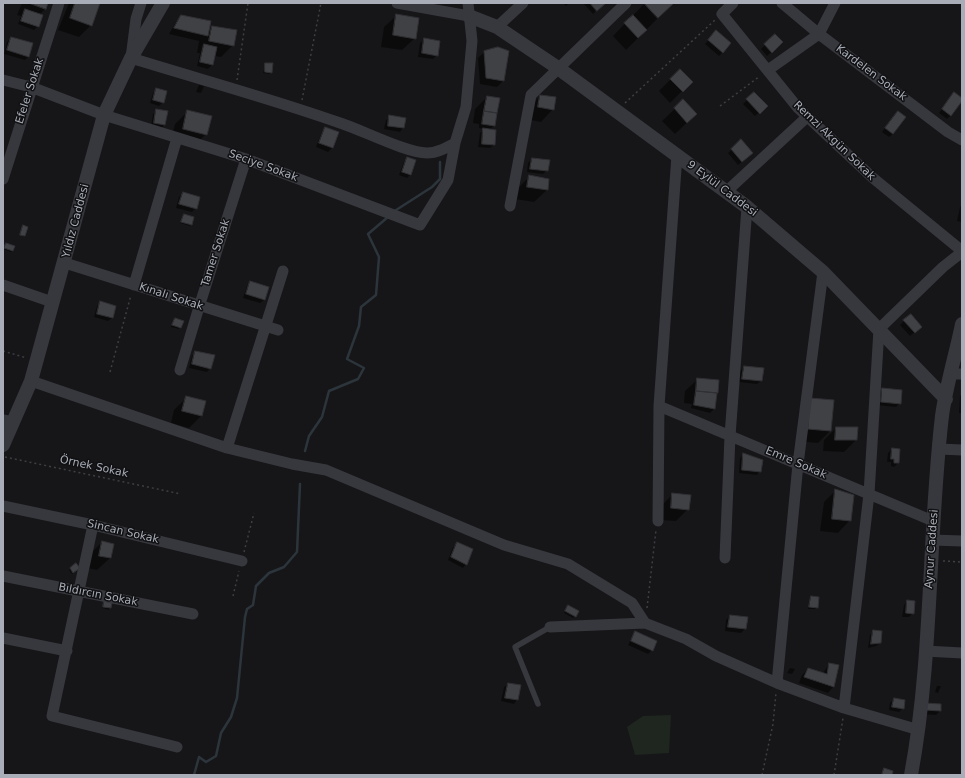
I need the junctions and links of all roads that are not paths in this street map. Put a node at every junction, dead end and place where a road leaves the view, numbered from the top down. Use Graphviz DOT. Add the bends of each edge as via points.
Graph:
graph roads {
  1 [pos="59,3"];
  2 [pos="141,3"];
  3 [pos="163,3"];
  4 [pos="397,3"];
  5 [pos="523,3"];
  6 [pos="626,3"];
  7 [pos="733,3"];
  8 [pos="782,3"];
  9 [pos="835,3"];
  10 [pos="469,9"];
  11 [pos="497,27"];
  12 [pos="819,34"];
  13 [pos="131,58"];
  14 [pos="558,68"];
  15 [pos="768,70"];
  16 [pos="3,80"];
  17 [pos="31,87"];
  18 [pos="104,115"];
  19 [pos="807,117"];
  20 [pos="177,138"];
  21 [pos="962,140"];
  22 [pos="455,143"];
  23 [pos="677,155"];
  24 [pos="246,159"];
  25 [pos="3,179"];
  26 [pos="726,191"];
  27 [pos="510,206"];
  28 [pos="747,206"];
  29 [pos="962,251"];
  30 [pos="65,263"];
  31 [pos="283,271"];
  32 [pos="822,272"];
  33 [pos="3,285"];
  34 [pos="134,285"];
  35 [pos="52,302"];
  36 [pos="198,307"];
  37 [pos="962,324"];
  38 [pos="265,327"];
  39 [pos="879,329"];
  40 [pos="278,330"];
  41 [pos="180,370"];
  42 [pos="957,374"];
  43 [pos="31,381"];
  44 [pos="946,399"];
  45 [pos="659,406"];
  46 [pos="8,421"];
  47 [pos="730,436"];
  48 [pos="3,445"];
  49 [pos="227,448"];
  50 [pos="939,449"];
  51 [pos="962,450"];
  52 [pos="798,464"];
  53 [pos="869,494"];
  54 [pos="3,506"];
  55 [pos="658,521"];
  56 [pos="933,521"];
  57 [pos="94,525"];
  58 [pos="932,540"];
  59 [pos="962,541"];
  60 [pos="725,558"];
  61 [pos="242,561"];
  62 [pos="3,576"];
  63 [pos="80,592"];
  64 [pos="193,614"];
  65 [pos="645,623"];
  66 [pos="550,626"];
  67 [pos="3,638"];
  68 [pos="67,651"];
  69 [pos="925,651"];
  70 [pos="962,653"];
  71 [pos="777,683"];
  72 [pos="538,704"];
  73 [pos="844,708"];
  74 [pos="919,730"];
  75 [pos="177,747"];
  76 [pos="911,775"];
  1 -- 17 [label="street, Efeler Sokak"];
  2 -- 13 [label="street" via="136,19"];
  3 -- 13 [label="street, Yıldız Caddesi"];
  4 -- 10 [label="street"];
  5 -- 11 [label="street"];
  6 -- 14 [label="street"];
  7 -- 15 [label="street, Remzi Akgün Sokak" via="722,14"];
  8 -- 12 [label="street, Kardelen Sokak"];
  9 -- 12 [label="street"];
  10 -- 11 [label="street, 9 Eylül Caddesi"];
  10 -- 22 [label="street" via="472,41 466,107"];
  11 -- 14 [label="street, 9 Eylül Caddesi"];
  12 -- 15 [label="street"];
  12 -- 21 [label="street, Kardelen Sokak"];
  13 -- 18 [label="street, Yıldız Caddesi"];
  13 -- 22 [label="street" via="236,89 426,153 444,150"];
  14 -- 23 [label="street, 9 Eylül Caddesi"];
  14 -- 27 [label="street" via="531,95"];
  15 -- 19 [label="street, Remzi Akgün Sokak"];
  16 -- 17 [label="street, Seciye Sokak"];
  17 -- 18 [label="street, Seciye Sokak"];
  17 -- 25 [label="street, Efeler Sokak"];
  18 -- 20 [label="street, Seciye Sokak"];
  18 -- 30 [label="street, Yıldız Caddesi"];
  19 -- 26 [label="street"];
  19 -- 29 [label="street, Remzi Akgün Sokak" via="873,178"];
  20 -- 24 [label="street, Seciye Sokak"];
  20 -- 34 [label="street"];
  22 -- 24 [label="street, Seciye Sokak" via="448,180 420,225"];
  23 -- 26 [label="street, 9 Eylül Caddesi"];
  23 -- 45 [label="street"];
  24 -- 36 [label="street, Tamer Sokak"];
  26 -- 28 [label="street, 9 Eylül Caddesi"];
  28 -- 32 [label="street, 9 Eylül Caddesi"];
  28 -- 47 [label="street"];
  29 -- 39 [label="street"];
  30 -- 34 [label="street, Kınalı Sokak"];
  30 -- 35 [label="street, Yıldız Caddesi"];
  31 -- 38 [label="street"];
  32 -- 39 [label="street, 9 Eylül Caddesi"];
  32 -- 52 [label="street"];
  33 -- 35 [label="street"];
  34 -- 36 [label="street, Kınalı Sokak"];
  35 -- 43 [label="street, Yıldız Caddesi"];
  36 -- 38 [label="street, Kınalı Sokak"];
  36 -- 41 [label="street, Tamer Sokak"];
  37 -- 42 [label="street, Aynur Caddesi"];
  38 -- 40 [label="street, Kınalı Sokak"];
  38 -- 49 [label="street"];
  39 -- 44 [label="street, 9 Eylül Caddesi"];
  39 -- 53 [label="street"];
  42 -- 44 [label="street, Aynur Caddesi"];
  43 -- 46 [label="street, Yıldız Caddesi"];
  43 -- 49 [label="street"];
  44 -- 50 [label="street, Aynur Caddesi"];
  45 -- 47 [label="street, Emre Sokak"];
  45 -- 55 [label="street"];
  46 -- 48 [label="street, Yıldız Caddesi"];
  47 -- 52 [label="street, Emre Sokak"];
  47 -- 60 [label="street"];
  49 -- 65 [label="street" via="326,470 504,545 568,564 632,604"];
  50 -- 51 [label="street"];
  50 -- 56 [label="street, Aynur Caddesi"];
  52 -- 53 [label="street, Emre Sokak"];
  52 -- 71 [label="street"];
  53 -- 56 [label="street, Emre Sokak"];
  53 -- 73 [label="street"];
  54 -- 57 [label="street, Sincan Sokak"];
  56 -- 58 [label="street, Aynur Caddesi"];
  57 -- 61 [label="street, Sincan Sokak"];
  57 -- 63 [label="street" via="83,563"];
  58 -- 59 [label="street"];
  58 -- 69 [label="street, Aynur Caddesi"];
  62 -- 63 [label="street, Bıldırcın Sokak"];
  63 -- 64 [label="street, Bıldırcın Sokak"];
  63 -- 68 [label="street"];
  65 -- 66 [label="street"];
  65 -- 71 [label="street" via="686,639 716,656"];
  66 -- 72 [label="lane" via="515,647"];
  67 -- 68 [label="street"];
  68 -- 75 [label="street" via="52,716"];
  69 -- 70 [label="street"];
  69 -- 74 [label="street, Aynur Caddesi"];
  71 -- 73 [label="street"];
  73 -- 74 [label="street"];
  74 -- 76 [label="street, Aynur Caddesi"];
}
